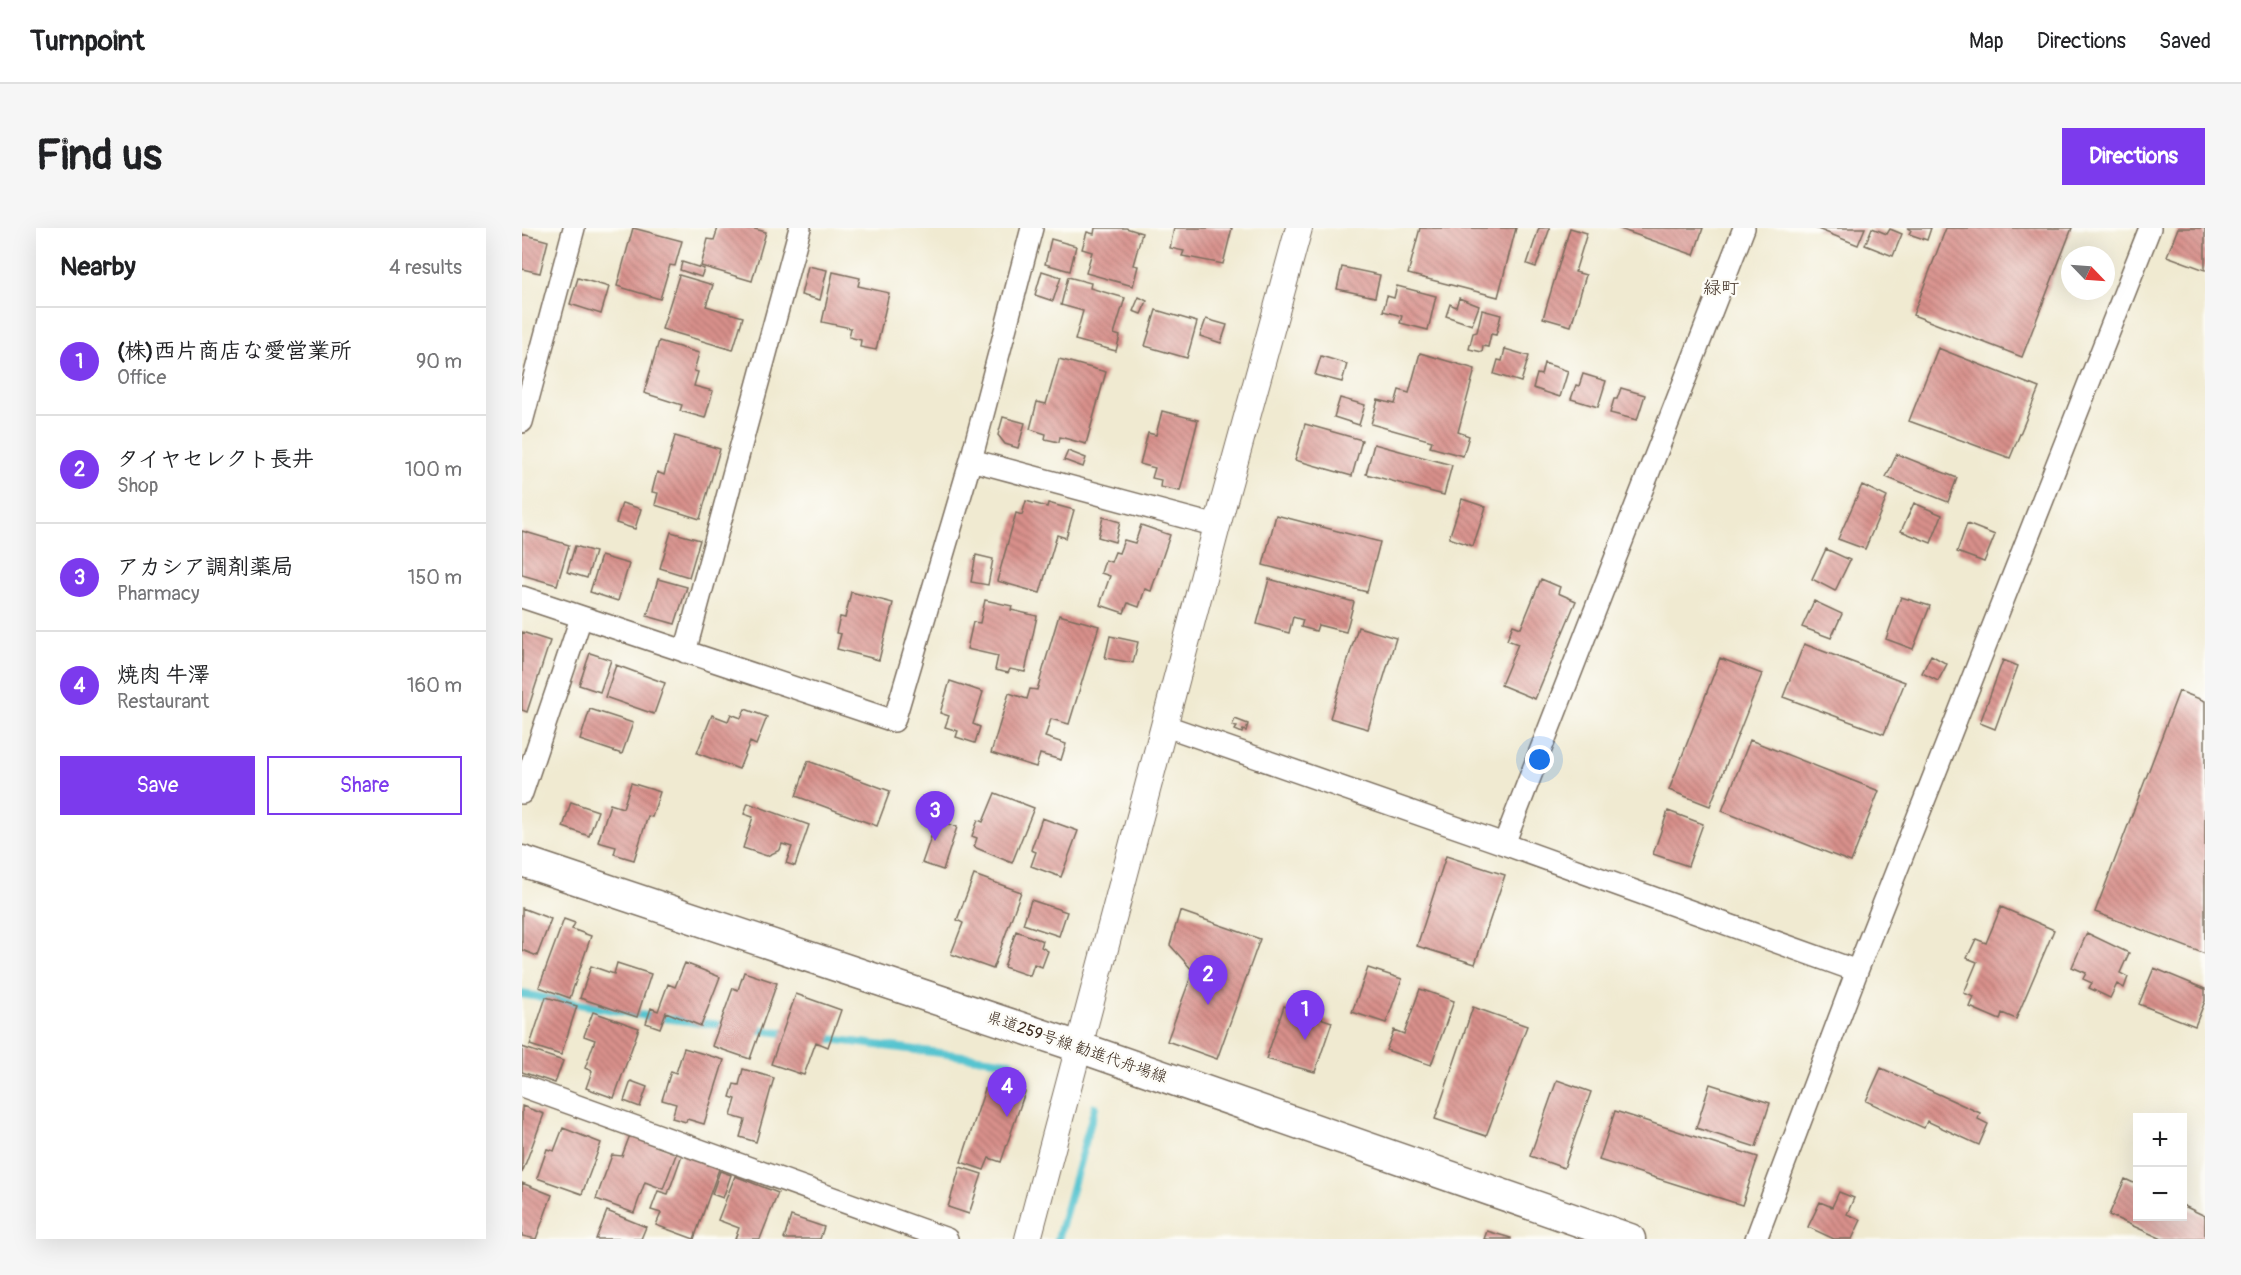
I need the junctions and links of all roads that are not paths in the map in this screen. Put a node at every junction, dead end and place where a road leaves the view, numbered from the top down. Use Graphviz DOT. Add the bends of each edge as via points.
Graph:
graph roads {
  1 [pos="574,228"];
  2 [pos="800,228"];
  3 [pos="1032,228"];
  4 [pos="1299,228"];
  5 [pos="1744,228"];
  6 [pos="2150,228"];
  7 [pos="522,422"];
  8 [pos="971,460"];
  9 [pos="1217,526"];
  10 [pos="522,597"];
  11 [pos="581,618"];
  12 [pos="685,652"];
  13 [pos="1166,726"];
  14 [pos="522,793"];
  15 [pos="1504,844"];
  16 [pos="522,861"];
  17 [pos="1857,971"];
  18 [pos="1080,1047"];
  19 [pos="522,1086"];
  20 [pos="947,1239"];
  21 [pos="1028,1239"];
  22 [pos="1630,1239"];
  23 [pos="1756,1239"];
  1 -- 7 [label="street"];
  2 -- 12 [label="street"];
  3 -- 8 [label="street"];
  4 -- 9 [label="street"];
  5 -- 15 [label="street"];
  6 -- 17 [label="street"];
  8 -- 9 [label="street"];
  8 -- 12 [label="street" via="894,721"];
  9 -- 13 [label="street"];
  10 -- 11 [label="street"];
  11 -- 12 [label="street"];
  11 -- 14 [label="street"];
  13 -- 15 [label="street"];
  13 -- 18 [label="street"];
  15 -- 17 [label="street"];
  16 -- 18 [label="main road, 県道259号線 勧進代舟場線"];
  17 -- 23 [label="street"];
  18 -- 21 [label="street"];
  18 -- 22 [label="main road, 県道259号線 勧進代舟場線"];
  19 -- 20 [label="street"];
}
